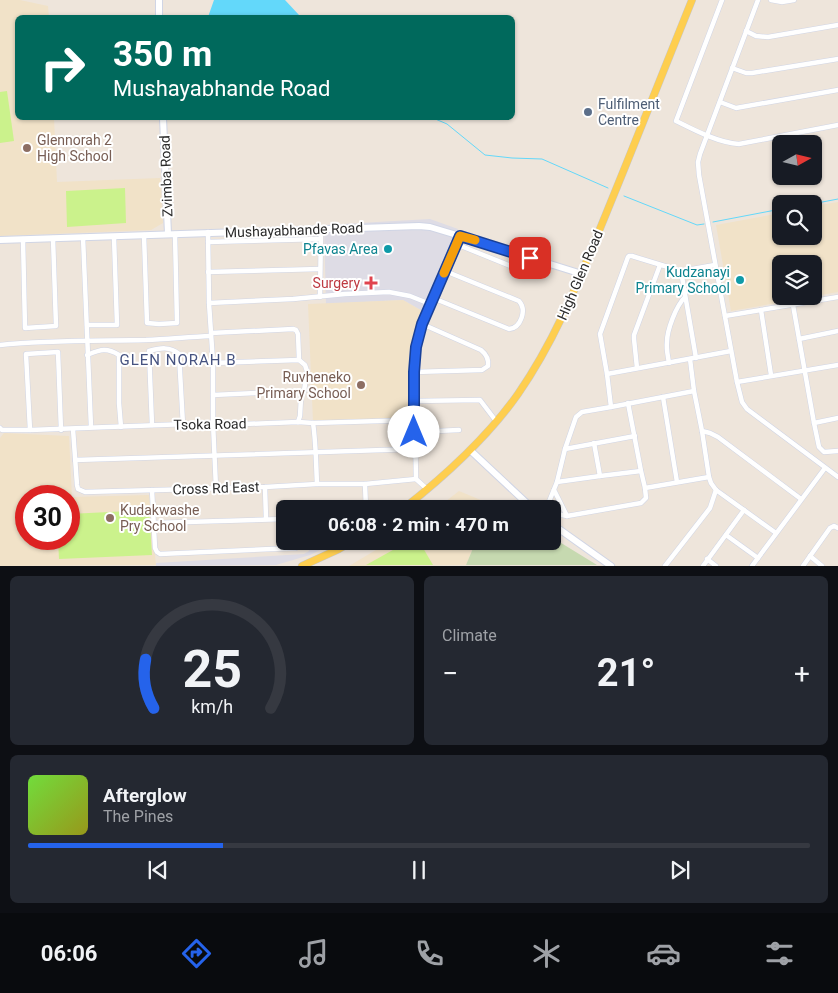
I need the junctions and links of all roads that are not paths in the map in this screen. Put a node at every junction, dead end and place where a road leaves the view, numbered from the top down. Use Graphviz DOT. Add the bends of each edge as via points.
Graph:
graph roads {
  1 [pos="159,0"];
  2 [pos="692,0"];
  3 [pos="722,0"];
  4 [pos="758,0"];
  5 [pos="771,0"];
  6 [pos="794,0"];
  7 [pos="159,15"];
  8 [pos="838,25"];
  9 [pos="746,31"];
  10 [pos="838,59"];
  11 [pos="732,68"];
  12 [pos="838,90"];
  13 [pos="720,102"];
  14 [pos="163,120"];
  15 [pos="838,125"];
  16 [pos="708,136"];
  17 [pos="321,229"];
  18 [pos="208,232"];
  19 [pos="172,234"];
  20 [pos="144,235"];
  21 [pos="114,236"];
  22 [pos="460,236"];
  23 [pos="83,237"];
  24 [pos="53,238"];
  25 [pos="23,239"];
  26 [pos="320,239"];
  27 [pos="0,240"];
  28 [pos="208,242"];
  29 [pos="456,244"];
  30 [pos="660,265"];
  31 [pos="715,265"];
  32 [pos="320,269"];
  33 [pos="445,271"];
  34 [pos="681,271"];
  35 [pos="208,272"];
  36 [pos="582,274"];
  37 [pos="533,275"];
  38 [pos="320,297"];
  39 [pos="685,297"];
  40 [pos="838,297"];
  41 [pos="433,298"];
  42 [pos="822,300"];
  43 [pos="209,303"];
  44 [pos="430,304"];
  45 [pos="793,305"];
  46 [pos="761,310"];
  47 [pos="726,316"];
  48 [pos="422,324"];
  49 [pos="87,325"];
  50 [pos="838,331"];
  51 [pos="211,335"];
  52 [pos="799,339"];
  53 [pos="87,340"];
  54 [pos="0,345"];
  55 [pos="731,351"];
  56 [pos="87,355"];
  57 [pos="693,358"];
  58 [pos="299,360"];
  59 [pos="213,363"];
  60 [pos="669,363"];
  61 [pos="838,367"];
  62 [pos="636,368"];
  63 [pos="804,370"];
  64 [pos="414,372"];
  65 [pos="607,374"];
  66 [pos="771,375"];
  67 [pos="737,382"];
  68 [pos="304,391"];
  69 [pos="694,391"];
  70 [pos="213,395"];
  71 [pos="663,396"];
  72 [pos="414,401"];
  73 [pos="628,403"];
  74 [pos="611,407"];
  75 [pos="838,418"];
  76 [pos="414,420"];
  77 [pos="298,422"];
  78 [pos="496,422"];
  79 [pos="213,423"];
  80 [pos="814,423"];
  81 [pos="313,424"];
  82 [pos="152,425"];
  83 [pos="183,425"];
  84 [pos="91,427"];
  85 [pos="121,427"];
  86 [pos="0,428"];
  87 [pos="73,429"];
  88 [pos="30,430"];
  89 [pos="61,430"];
  90 [pos="459,430"];
  91 [pos="702,431"];
  92 [pos="414,432"];
  93 [pos="635,436"];
  94 [pos="594,443"];
  95 [pos="414,449"];
  96 [pos="565,449"];
  97 [pos="470,450"];
  98 [pos="838,451"];
  99 [pos="315,452"];
  100 [pos="214,456"];
  101 [pos="75,460"];
  102 [pos="825,468"];
  103 [pos="641,471"];
  104 [pos="600,476"];
  105 [pos="709,477"];
  106 [pos="838,477"];
  107 [pos="416,479"];
  108 [pos="557,482"];
  109 [pos="677,482"];
  110 [pos="317,484"];
  111 [pos="366,484"];
  112 [pos="265,487"];
  113 [pos="216,488"];
  114 [pos="645,488"];
  115 [pos="427,489"];
  116 [pos="152,490"];
  117 [pos="554,490"];
  118 [pos="716,490"];
  119 [pos="801,499"];
  120 [pos="366,500"];
  121 [pos="414,500"];
  122 [pos="523,500"];
  123 [pos="550,500"];
  124 [pos="744,510"];
  125 [pos="561,515"];
  126 [pos="567,516"];
  127 [pos="276,518"];
  128 [pos="266,519"];
  129 [pos="154,523"];
  130 [pos="838,528"];
  131 [pos="561,530"];
  132 [pos="776,533"];
  133 [pos="726,535"];
  134 [pos="276,549"];
  135 [pos="336,550"];
  136 [pos="810,556"];
  137 [pos="758,558"];
  138 [pos="707,559"];
  139 [pos="302,566"];
  140 [pos="611,566"];
  141 [pos="665,566"];
  142 [pos="703,566"];
  143 [pos="716,566"];
  144 [pos="752,566"];
  145 [pos="803,566"];
  146 [pos="822,566"];
  1 -- 7 [label="street"];
  2 -- 36 [label="main road, High Glen Road"];
  3 -- 16 [label="street" via="676,121"];
  4 -- 9 [label="street"];
  5 -- 6 [label="street"];
  8 -- 9 [label="street" via="768,37"];
  9 -- 11 [label="street"];
  10 -- 11 [label="street" via="752,73"];
  11 -- 13 [label="street"];
  12 -- 13 [label="street" via="736,108"];
  13 -- 16 [label="street"];
  14 -- 19 [label="street, Zvimba Road"];
  15 -- 16 [label="street" via="739,144"];
  16 -- 31 [label="street" via="698,169"];
  17 -- 18 [label="street, Mushayabhande Road"];
  17 -- 22 [label="street, Mushayabhande Road" via="419,226"];
  17 -- 26 [label="street"];
  18 -- 19 [label="street, Mushayabhande Road"];
  18 -- 28 [label="street"];
  19 -- 20 [label="street, Mushayabhande Road"];
  19 -- 20 [label="street" via="177,323 159,324 147,323"];
  20 -- 21 [label="street, Mushayabhande Road"];
  21 -- 23 [label="street, Mushayabhande Road"];
  21 -- 49 [label="street" via="116,325"];
  22 -- 29 [label="street"];
  22 -- 36 [label="street, Mushayabhande Road"];
  23 -- 24 [label="street, Mushayabhande Road"];
  23 -- 49 [label="street"];
  24 -- 25 [label="street, Mushayabhande Road"];
  24 -- 25 [label="street" via="56,326 25,328"];
  25 -- 27 [label="street, Mushayabhande Road"];
  26 -- 28 [label="street"];
  26 -- 32 [label="street"];
  28 -- 35 [label="street"];
  29 -- 33 [label="street"];
  29 -- 37 [label="street"];
  30 -- 34 [label="street"];
  30 -- 62 [label="street" via="634,335"];
  30 -- 65 [label="street" via="628,257 600,334"];
  31 -- 34 [label="street"];
  31 -- 47 [label="street"];
  32 -- 35 [label="street"];
  32 -- 38 [label="street"];
  33 -- 41 [label="street"];
  33 -- 41 [label="street" via="519,301 523,308 519,323 509,329"];
  34 -- 39 [label="street"];
  35 -- 43 [label="street"];
  36 -- 78 [label="main road, High Glen Road" via="545,350"];
  38 -- 43 [label="street"];
  38 -- 44 [label="street" via="389,292"];
  39 -- 57 [label="street"];
  39 -- 60 [label="street" via="678,305 668,332"];
  40 -- 42 [label="street"];
  41 -- 44 [label="street"];
  43 -- 51 [label="street"];
  44 -- 48 [label="street"];
  45 -- 46 [label="street"];
  45 -- 52 [label="street"];
  46 -- 47 [label="street"];
  46 -- 66 [label="street"];
  47 -- 55 [label="street"];
  48 -- 64 [label="street"];
  48 -- 64 [label="street" via="481,350 489,362 482,370"];
  49 -- 53 [label="street"];
  50 -- 52 [label="street"];
  51 -- 53 [label="street"];
  51 -- 58 [label="street" via="293,329 298,334"];
  51 -- 59 [label="street"];
  52 -- 63 [label="street"];
  53 -- 54 [label="street"];
  53 -- 56 [label="street"];
  55 -- 57 [label="street"];
  55 -- 67 [label="street"];
  56 -- 84 [label="street"];
  56 -- 85 [label="street" via="98,350 110,350 119,355"];
  57 -- 60 [label="street"];
  57 -- 69 [label="street"];
  58 -- 59 [label="street"];
  58 -- 68 [label="street" via="307,371"];
  59 -- 70 [label="street"];
  60 -- 62 [label="street"];
  61 -- 63 [label="street"];
  62 -- 65 [label="street"];
  63 -- 66 [label="street"];
  63 -- 80 [label="street"];
  64 -- 72 [label="street"];
  65 -- 74 [label="street"];
  66 -- 67 [label="street"];
  67 -- 102 [label="street" via="744,406"];
  68 -- 70 [label="street"];
  68 -- 77 [label="street"];
  69 -- 71 [label="street"];
  69 -- 91 [label="street"];
  70 -- 79 [label="street"];
  71 -- 73 [label="street"];
  71 -- 109 [label="street"];
  72 -- 76 [label="street"];
  72 -- 78 [label="street" via="480,400"];
  73 -- 74 [label="street"];
  73 -- 93 [label="street"];
  74 -- 96 [label="street" via="579,414"];
  75 -- 80 [label="street"];
  76 -- 81 [label="street, Tsoka Road"];
  76 -- 92 [label="street"];
  77 -- 79 [label="street, Tsoka Road"];
  77 -- 81 [label="street, Tsoka Road"];
  78 -- 97 [label="main road, High Glen Road"];
  79 -- 83 [label="street, Tsoka Road"];
  79 -- 100 [label="street"];
  80 -- 98 [label="street" via="822,451"];
  81 -- 99 [label="street"];
  82 -- 83 [label="street, Tsoka Road"];
  82 -- 83 [label="street" via="148,350 168,348 180,354"];
  82 -- 85 [label="street, Tsoka Road"];
  84 -- 85 [label="street, Tsoka Road"];
  84 -- 87 [label="street, Tsoka Road"];
  86 -- 88 [label="street, Tsoka Road"];
  87 -- 89 [label="street, Tsoka Road"];
  87 -- 101 [label="street, Cross Rd East"];
  88 -- 89 [label="street, Tsoka Road"];
  88 -- 89 [label="street" via="26,354 58,352"];
  90 -- 92 [label="street"];
  91 -- 105 [label="street"];
  91 -- 119 [label="street" via="718,438"];
  92 -- 95 [label="street"];
  93 -- 94 [label="street"];
  93 -- 103 [label="street"];
  94 -- 96 [label="street"];
  94 -- 104 [label="street"];
  95 -- 99 [label="street"];
  95 -- 107 [label="street"];
  96 -- 108 [label="street"];
  97 -- 115 [label="main road, High Glen Road"];
  97 -- 122 [label="street"];
  99 -- 100 [label="street"];
  99 -- 110 [label="street"];
  100 -- 101 [label="street"];
  100 -- 113 [label="street"];
  101 -- 116 [label="street, Cross Rd East" via="76,485 82,492"];
  102 -- 106 [label="street"];
  102 -- 119 [label="street"];
  103 -- 104 [label="street"];
  103 -- 114 [label="street"];
  104 -- 108 [label="street"];
  105 -- 109 [label="street"];
  105 -- 118 [label="street"];
  107 -- 111 [label="street, Cross Rd East"];
  107 -- 115 [label="street"];
  108 -- 117 [label="street"];
  109 -- 114 [label="street"];
  110 -- 111 [label="street, Cross Rd East"];
  110 -- 112 [label="street, Cross Rd East"];
  111 -- 120 [label="street"];
  112 -- 113 [label="street, Cross Rd East"];
  112 -- 128 [label="street"];
  113 -- 116 [label="street, Cross Rd East"];
  114 -- 126 [label="street" via="646,498 641,503"];
  115 -- 121 [label="main road, High Glen Road"];
  116 -- 129 [label="street"];
  117 -- 123 [label="street"];
  117 -- 126 [label="street"];
  118 -- 124 [label="street"];
  118 -- 141 [label="street" via="710,508"];
  119 -- 132 [label="street"];
  124 -- 132 [label="street"];
  124 -- 133 [label="street"];
  125 -- 126 [label="street"];
  127 -- 128 [label="street"];
  128 -- 129 [label="street"];
  129 -- 134 [label="street" via="156,548 160,554"];
  130 -- 136 [label="street" via="830,528"];
  131 -- 140 [label="street"];
  132 -- 137 [label="street"];
  133 -- 137 [label="street"];
  133 -- 138 [label="street"];
  135 -- 139 [label="main road"];
  136 -- 145 [label="street"];
  136 -- 146 [label="street"];
  137 -- 144 [label="street"];
  138 -- 142 [label="street"];
  138 -- 143 [label="street"];
}
